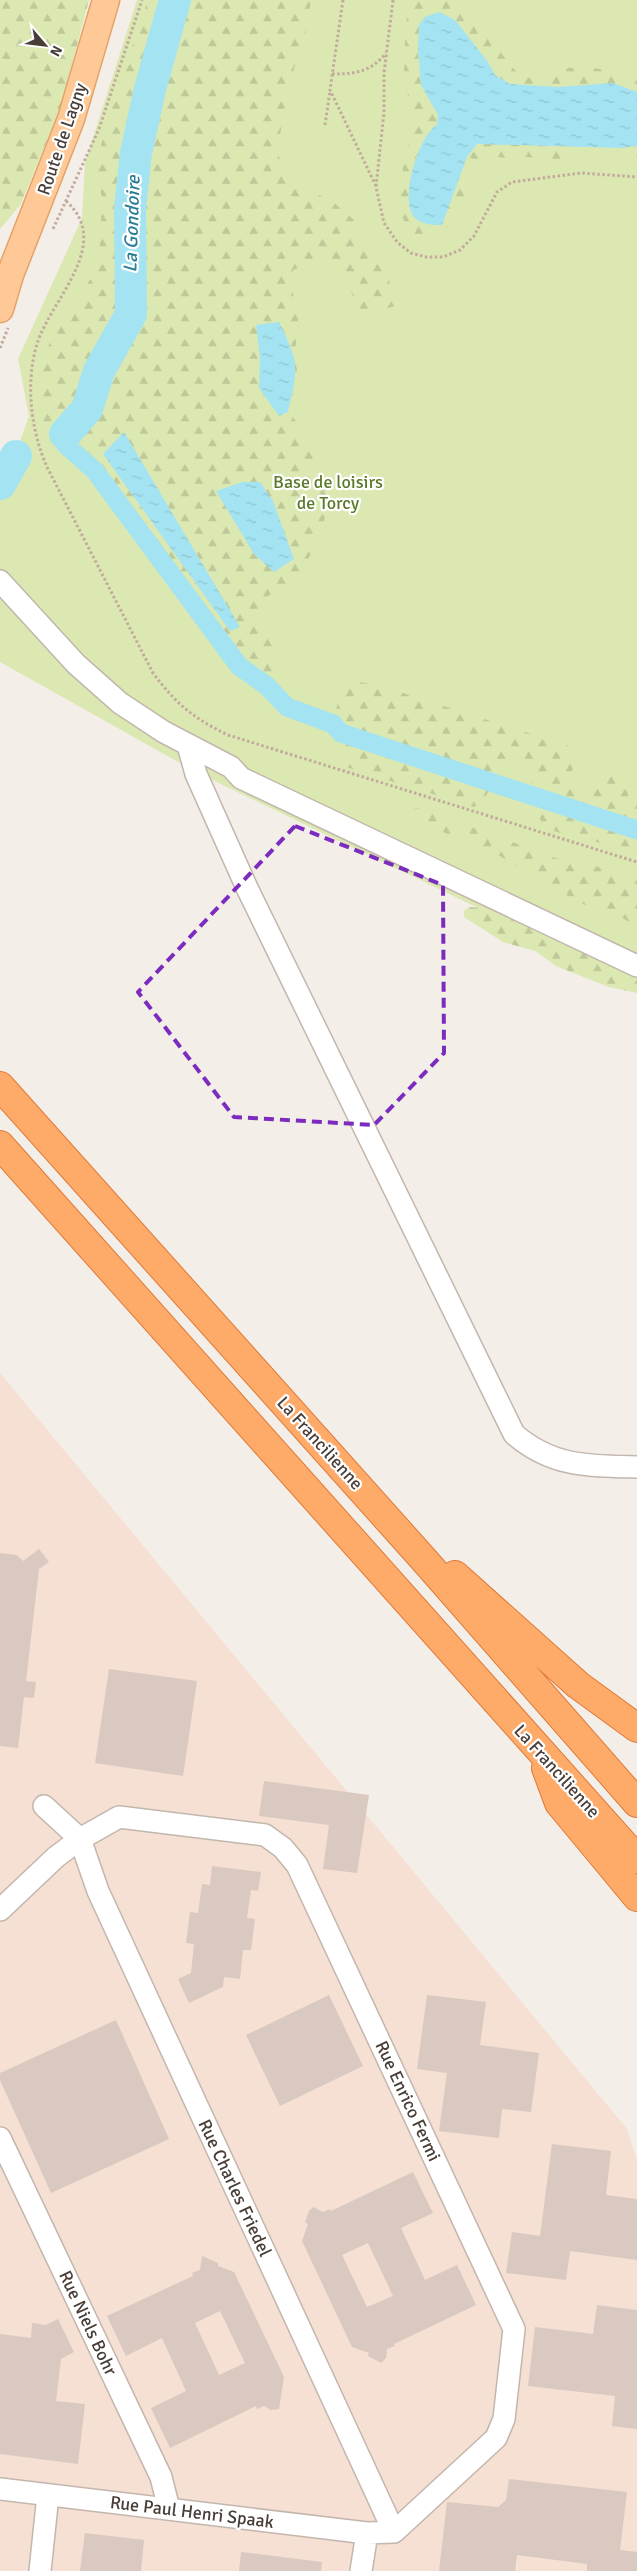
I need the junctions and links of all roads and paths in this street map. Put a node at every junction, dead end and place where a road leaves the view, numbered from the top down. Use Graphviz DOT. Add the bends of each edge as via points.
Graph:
graph roads {
  1 [pos="106,0"];
  2 [pos="142,0"];
  3 [pos="343,0"];
  4 [pos="393,0"];
  5 [pos="386,52"];
  6 [pos="332,74"];
  7 [pos="330,90"];
  8 [pos="325,125"];
  9 [pos="637,177"];
  10 [pos="376,187"];
  11 [pos="5,285"];
  12 [pos="0,309"];
  13 [pos="2,580"];
  14 [pos="188,745"];
  15 [pos="231,767"];
  16 [pos="637,862"];
  17 [pos="637,955"];
  18 [pos="637,966"];
  19 [pos="0,1086"];
  20 [pos="0,1144"];
  21 [pos="637,1467"];
  22 [pos="426,1562"];
  23 [pos="637,1728"];
  24 [pos="542,1754"];
  25 [pos="637,1803"];
  26 [pos="44,1806"];
  27 [pos="80,1839"];
  28 [pos="637,1859"];
  29 [pos="637,1897"];
  30 [pos="0,1910"];
  31 [pos="0,2138"];
  32 [pos="0,2489"];
  33 [pos="48,2495"];
  34 [pos="169,2509"];
  35 [pos="394,2532"];
  36 [pos="367,2533"];
  37 [pos="40,2571"];
  38 [pos="361,2571"];
  1 -- 11 [label="main road, Route de Lagny" via="71,119"];
  2 -- 16 [label="path" via="99,129 66,201 81,218 84,241 72,276 37,343 32,390 34,431 47,467 153,673 176,703 228,736"];
  3 -- 6 [label="path"];
  4 -- 5 [label="path"];
  5 -- 6 [label="path" via="372,66 360,72"];
  5 -- 10 [label="path"];
  6 -- 7 [label="path"];
  7 -- 8 [label="path"];
  7 -- 10 [label="path"];
  9 -- 10 [label="path" via="581,173 512,182 497,192 474,236 460,250 443,257 411,253 398,243 384,223"];
  11 -- 12 [label="main road, Route de Lagny"];
  13 -- 14 [label="lane" via="76,664 120,703"];
  14 -- 15 [label="lane"];
  14 -- 21 [label="lane" via="196,774 247,888 514,1434 531,1448 560,1461"];
  15 -- 17 [label="lane" via="246,769"];
  15 -- 18 [label="lane" via="241,778"];
  19 -- 22 [label="highway, La Francilienne"];
  20 -- 24 [label="highway, La Francilienne"];
  22 -- 23 [label="highway" via="459,1577 578,1685"];
  22 -- 25 [label="highway, La Francilienne"];
  24 -- 28 [label="highway, La Francilienne"];
  24 -- 29 [label="highway" via="560,1803"];
  26 -- 27 [label="lane"];
  27 -- 30 [label="lane"];
  27 -- 35 [label="lane, Rue Charles Friedel" via="98,1891"];
  27 -- 35 [label="lane, Rue Enrico Fermi" via="119,1817 265,1835 283,1848 297,1866 504,2307 514,2330 504,2419 496,2438"];
  31 -- 34 [label="lane, Rue Niels Bohr" via="161,2477"];
  32 -- 33 [label="lane, Rue Paul Henri Spaak"];
  33 -- 34 [label="lane, Rue Paul Henri Spaak"];
  33 -- 37 [label="lane"];
  34 -- 36 [label="lane, Rue Paul Henri Spaak"];
  35 -- 36 [label="lane, Rue Paul Henri Spaak"];
  36 -- 38 [label="lane"];
}
